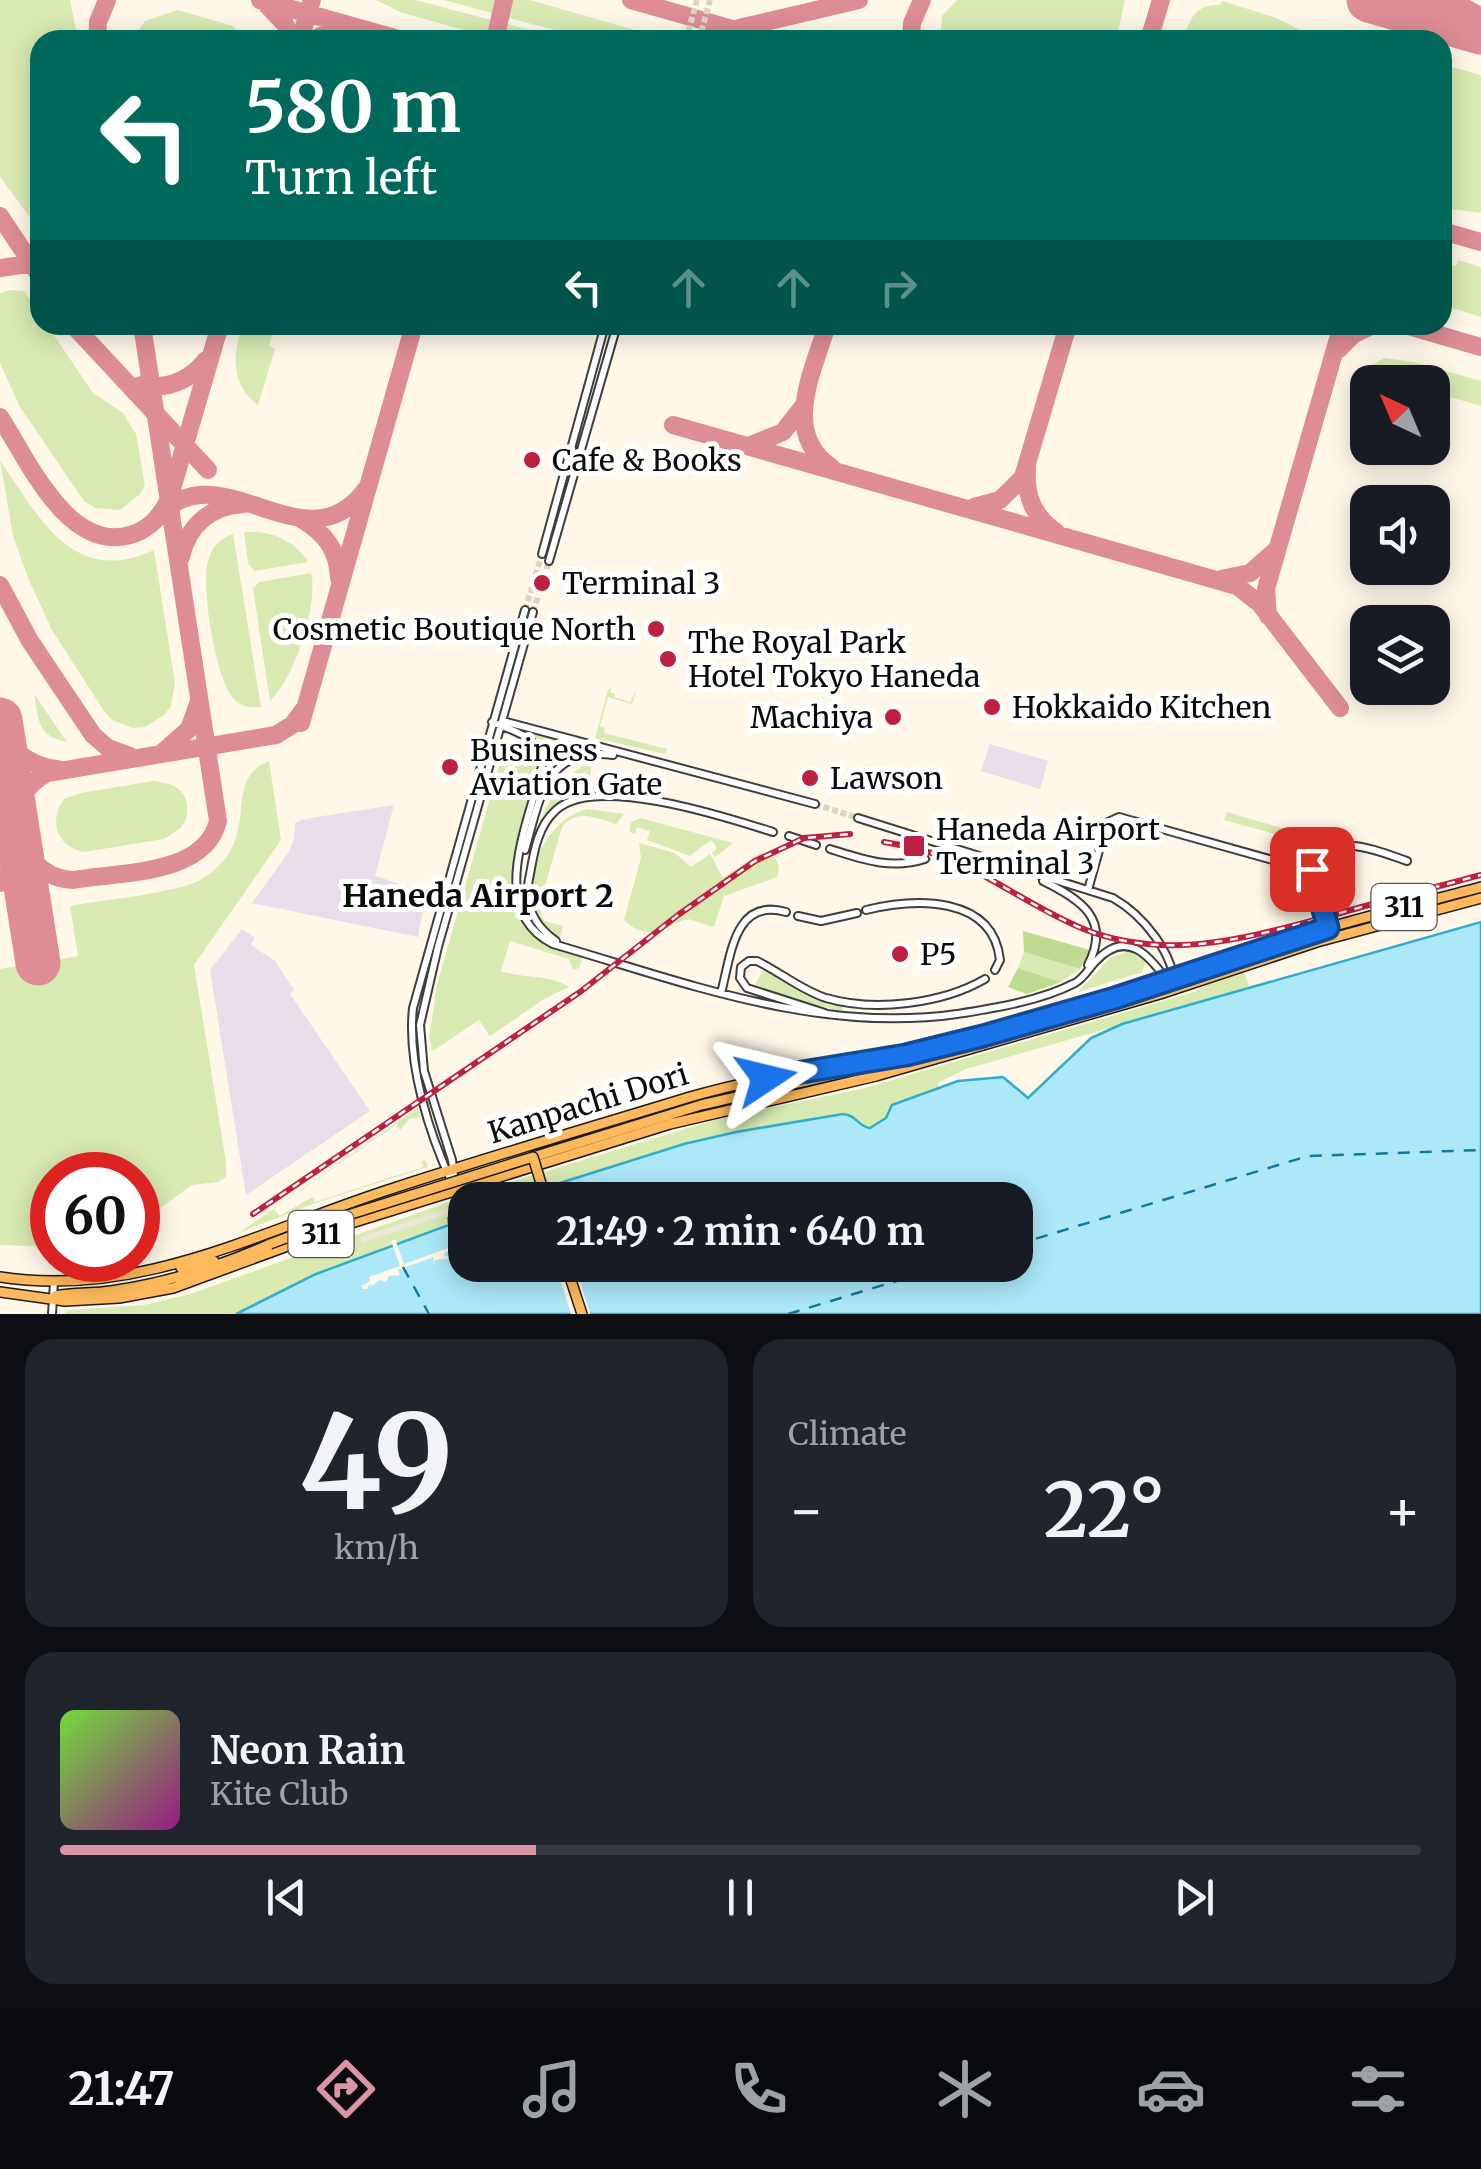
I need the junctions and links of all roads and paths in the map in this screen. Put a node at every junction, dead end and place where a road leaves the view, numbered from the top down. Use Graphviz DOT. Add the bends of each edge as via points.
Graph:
graph roads {
  1 [pos="602,335"];
  2 [pos="614,335"];
  3 [pos="542,554"];
  4 [pos="549,561"];
  5 [pos="492,722"];
  6 [pos="503,723"];
  7 [pos="631,757"];
  8 [pos="815,804"];
  9 [pos="858,818"];
  10 [pos="773,832"];
  11 [pos="788,836"];
  12 [pos="816,845"];
  13 [pos="830,850"];
  14 [pos="925,859"];
  15 [pos="976,860"];
  16 [pos="1407,860"];
  17 [pos="991,862"];
  18 [pos="518,870"];
  19 [pos="1312,872"];
  20 [pos="1028,874"];
  21 [pos="1481,887"];
  22 [pos="1088,890"];
  23 [pos="1481,898"];
  24 [pos="866,910"];
  25 [pos="786,912"];
  26 [pos="857,912"];
  27 [pos="798,916"];
  28 [pos="1329,933"];
  29 [pos="565,947"];
  30 [pos="994,970"];
  31 [pos="985,979"];
  32 [pos="1172,983"];
  33 [pos="1064,986"];
  34 [pos="721,992"];
  35 [pos="830,1015"];
  36 [pos="904,1056"];
  37 [pos="876,1076"];
  38 [pos="776,1088"];
  39 [pos="533,1157"];
  40 [pos="450,1170"];
  41 [pos="454,1182"];
  42 [pos="482,1182"];
  43 [pos="541,1182"];
  44 [pos="448,1192"];
  45 [pos="270,1244"];
  46 [pos="160,1269"];
  47 [pos="160,1270"];
  48 [pos="0,1277"];
  49 [pos="30,1280"];
  50 [pos="54,1282"];
  51 [pos="572,1282"];
  52 [pos="0,1292"];
  53 [pos="54,1296"];
  54 [pos="52,1314"];
  55 [pos="582,1314"];
  1 -- 3 [label="street"];
  2 -- 4 [label="street"];
  5 -- 6 [label="street"];
  5 -- 6 [label="street" via="529,611"];
  5 -- 40 [label="street" via="410,1036"];
  6 -- 7 [label="street"];
  6 -- 18 [label="street" via="531,738 542,761"];
  6 -- 40 [label="street" via="420,1025 424,1071"];
  7 -- 8 [label="street"];
  7 -- 18 [label="street" via="587,754 555,771 542,790"];
  9 -- 17 [label="street"];
  10 -- 29 [label="street" via="641,799 591,794 567,802 542,828 527,891 537,922"];
  11 -- 12 [label="street"];
  13 -- 14 [label="street" via="882,864"];
  15 -- 17 [label="street"];
  16 -- 19 [label="street" via="1348,845 1325,852"];
  17 -- 20 [label="street"];
  18 -- 29 [label="street" via="521,914 541,937"];
  19 -- 22 [label="street" via="1119,818 1105,829"];
  19 -- 28 [label="street"];
  20 -- 22 [label="street"];
  20 -- 33 [label="street" via="1079,900 1094,924 1090,961"];
  21 -- 28 [label="main road, Kanpachi Dori / 311"];
  22 -- 32 [label="street" via="1140,916"];
  23 -- 28 [label="main road, Kanpachi Dori / 311"];
  24 -- 30 [label="street" via="920,903 966,910 994,936 1000,960"];
  25 -- 34 [label="street" via="759,910 744,921"];
  26 -- 27 [label="street" via="822,920"];
  28 -- 32 [label="main road, Kanpachi Dori / 311"];
  28 -- 32 [label="main road, Kanpachi Dori / 311"];
  29 -- 34 [label="street"];
  31 -- 35 [label="street" via="964,990 894,1004 841,1002 757,961 741,968 748,988"];
  32 -- 33 [label="street" via="1147,953 1122,948 1103,954"];
  32 -- 36 [label="main road, Kanpachi Dori / 311"];
  32 -- 37 [label="main road, Kanpachi Dori / 311"];
  33 -- 35 [label="street" via="953,1014"];
  34 -- 35 [label="street"];
  36 -- 38 [label="main road"];
  36 -- 40 [label="main road, Kanpachi Dori / 311" via="713,1091"];
  37 -- 38 [label="main road"];
  37 -- 42 [label="main road, Kanpachi Dori / 311" via="700,1115"];
  38 -- 39 [label="main road, 311"];
  39 -- 43 [label="main road, bridge"];
  39 -- 45 [label="main road, 311, bridge"];
  40 -- 41 [label="street"];
  40 -- 46 [label="main road, Kanpachi Dori / 311"];
  44 -- 53 [label="main road, Kanpachi Dori / 311" via="173,1288 96,1300"];
  45 -- 47 [label="main road"];
  45 -- 53 [label="main road" via="167,1280"];
  48 -- 49 [label="main road, Kanpachi Dori / 311"];
  50 -- 53 [label="street"];
  51 -- 55 [label="main road"];
  52 -- 53 [label="main road, Kanpachi Dori / 311"];
  53 -- 54 [label="street"];
}
